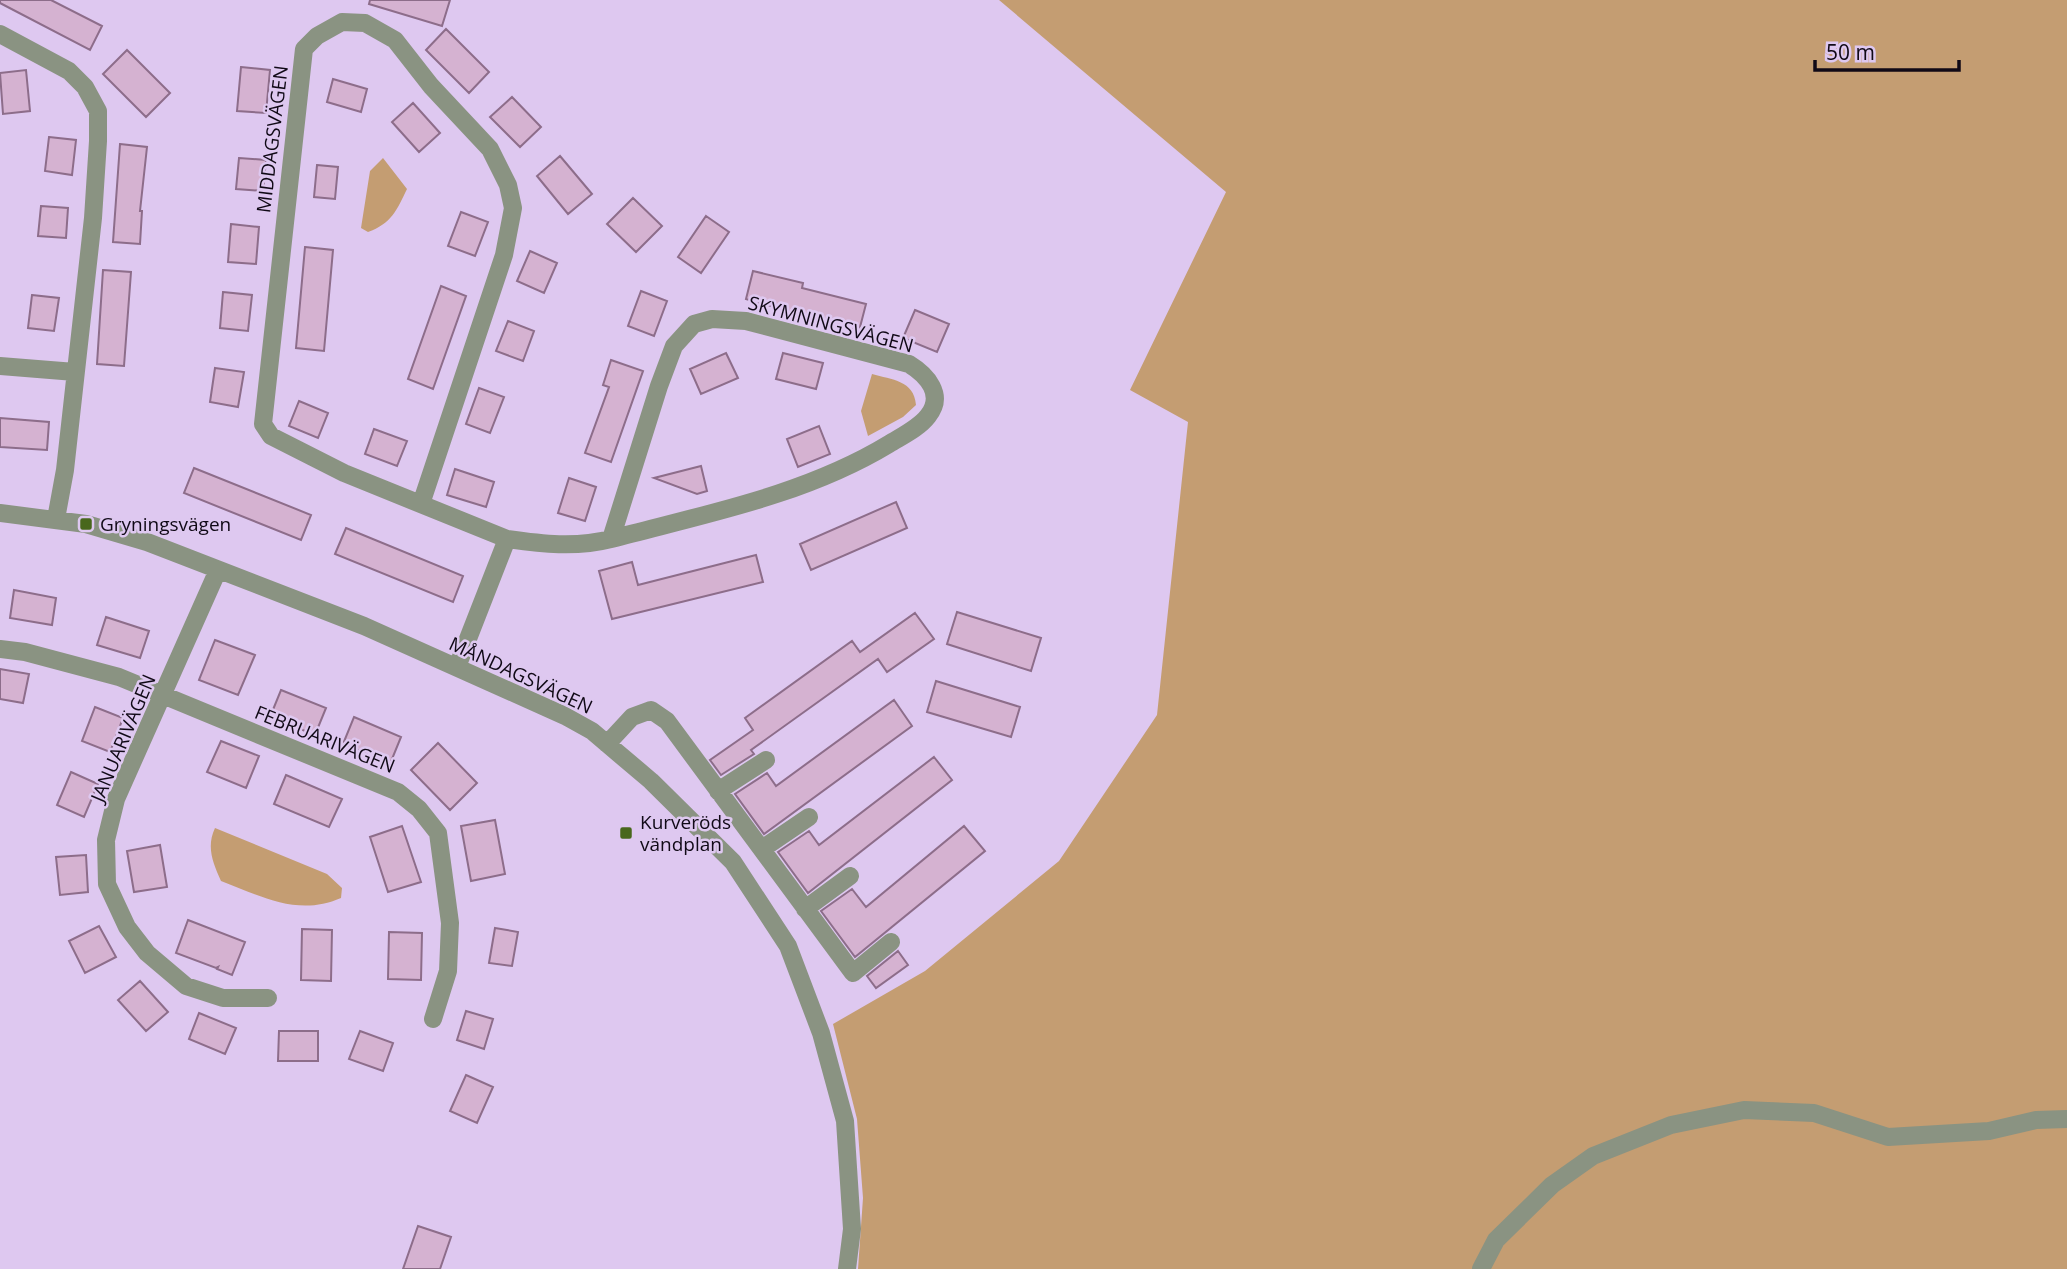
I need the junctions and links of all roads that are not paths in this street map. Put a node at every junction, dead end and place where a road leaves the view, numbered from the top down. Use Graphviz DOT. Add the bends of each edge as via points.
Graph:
graph roads {
  1 [pos="0,34"];
  2 [pos="0,366"];
  3 [pos="75,372"];
  4 [pos="421,504"];
  5 [pos="0,513"];
  6 [pos="56,519"];
  7 [pos="507,538"];
  8 [pos="611,539"];
  9 [pos="218,570"];
  10 [pos="0,649"];
  11 [pos="457,667"];
  12 [pos="164,695"];
  13 [pos="607,744"];
  14 [pos="766,760"];
  15 [pos="718,791"];
  16 [pos="809,817"];
  17 [pos="762,849"];
  18 [pos="850,876"];
  19 [pos="806,909"];
  20 [pos="891,942"];
  21 [pos="268,998"];
  22 [pos="433,1019"];
  23 [pos="2067,1119"];
  24 [pos="847,1269"];
  25 [pos="1481,1269"];
  1 -- 3 [label="street" via="69,71 85,86 97,111 93,218"];
  2 -- 3 [label="street"];
  3 -- 6 [label="street"];
  4 -- 4 [label="street, MIDDAGSVÄGEN" via="344,473 271,436 263,424 304,49 342,22 365,23 396,40 431,86 490,149 508,185 513,208 504,255"];
  4 -- 7 [label="street, MIDDAGSVÄGEN"];
  5 -- 6 [label="street, MÅNDAGSVÄGEN"];
  6 -- 9 [label="street, MÅNDAGSVÄGEN" via="147,542"];
  7 -- 8 [label="street, SKYMNINGSVÄGEN" via="542,544"];
  7 -- 11 [label="street"];
  8 -- 8 [label="street, SKYMNINGSVÄGEN" via="674,346 694,324 712,319 746,321 909,364 925,374 933,387 929,415 868,456 806,484 738,506"];
  9 -- 11 [label="street, MÅNDAGSVÄGEN"];
  9 -- 12 [label="street, JANUARIVÄGEN"];
  10 -- 12 [label="street, FEBRUARIVÄGEN" via="68,662"];
  11 -- 13 [label="street, MÅNDAGSVÄGEN" via="565,716"];
  12 -- 21 [label="street, JANUARIVÄGEN" via="117,799 106,841 107,884 127,927 146,953 186,986 223,998"];
  12 -- 22 [label="street, FEBRUARIVÄGEN" via="398,792 419,809 438,833 450,923 449,971"];
  13 -- 15 [label="street" via="632,717 651,710 667,721"];
  13 -- 24 [label="street, MÅNDAGSVÄGEN" via="733,862 788,946 821,1033 845,1121 852,1229"];
  14 -- 15 [label="street"];
  15 -- 17 [label="street"];
  16 -- 17 [label="street"];
  17 -- 19 [label="street"];
  18 -- 19 [label="street"];
  19 -- 20 [label="street" via="852,973"];
  23 -- 25 [label="street" via="2036,1120 1989,1131 1888,1137 1814,1113 1744,1110 1671,1125 1593,1156 1552,1185 1496,1240"];
}
